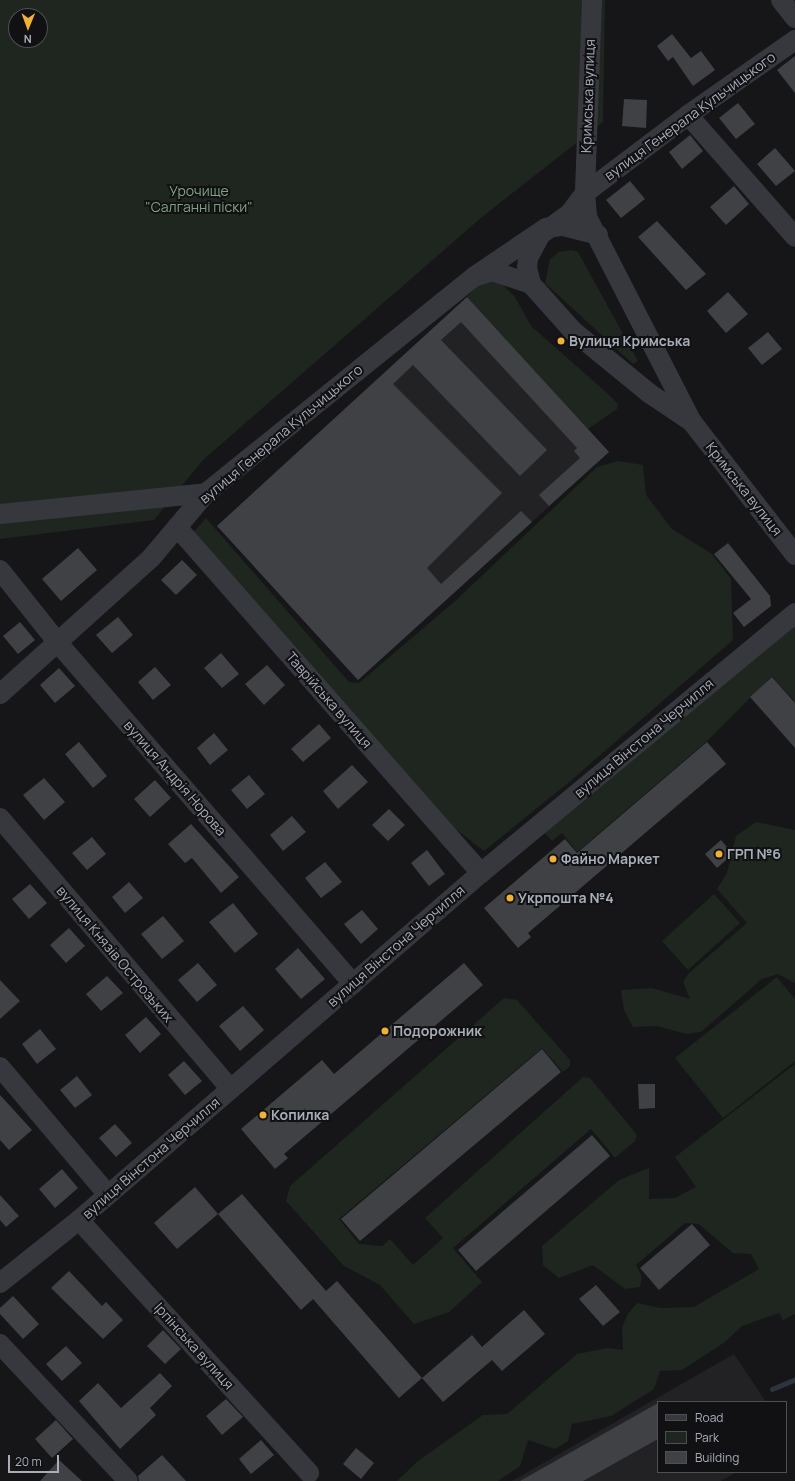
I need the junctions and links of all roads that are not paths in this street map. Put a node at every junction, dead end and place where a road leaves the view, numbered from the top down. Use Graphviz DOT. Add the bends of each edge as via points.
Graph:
graph roads {
  1 [pos="592,0"];
  2 [pos="781,0"];
  3 [pos="795,18"];
  4 [pos="795,40"];
  5 [pos="688,115"];
  6 [pos="585,193"];
  7 [pos="546,228"];
  8 [pos="598,234"];
  9 [pos="795,237"];
  10 [pos="476,276"];
  11 [pos="531,284"];
  12 [pos="662,360"];
  13 [pos="649,393"];
  14 [pos="692,422"];
  15 [pos="206,493"];
  16 [pos="0,514"];
  17 [pos="177,527"];
  18 [pos="795,556"];
  19 [pos="0,570"];
  20 [pos="795,612"];
  21 [pos="58,643"];
  22 [pos="0,694"];
  23 [pos="0,818"];
  24 [pos="480,873"];
  25 [pos="352,984"];
  26 [pos="0,1067"];
  27 [pos="231,1089"];
  28 [pos="108,1195"];
  29 [pos="79,1220"];
  30 [pos="0,1283"];
  31 [pos="0,1344"];
  32 [pos="309,1473"];
  33 [pos="128,1481"];
  1 -- 6 [label="street, Кримська вулиця"];
  2 -- 3 [label="street"];
  4 -- 5 [label="street, вулиця Генерала Кульчицького"];
  5 -- 6 [label="street, вулиця Генерала Кульчицького"];
  5 -- 9 [label="street"];
  6 -- 7 [label="street" via="570,213"];
  6 -- 8 [label="street, Кримська вулиця" via="587,217"];
  7 -- 8 [label="street" via="563,226"];
  7 -- 10 [label="street, вулиця Генерала Кульчицького"];
  7 -- 11 [label="street" via="535,241 528,258 527,268"];
  8 -- 12 [label="street, Кримська вулиця"];
  10 -- 11 [label="street, Кримська вулиця" via="492,271"];
  10 -- 15 [label="street, вулиця Генерала Кульчицького"];
  11 -- 13 [label="street, Кримська вулиця" via="573,331"];
  12 -- 13 [label="street, Кримська вулиця" via="663,378 660,385"];
  12 -- 14 [label="street, Кримська вулиця"];
  13 -- 14 [label="street, Кримська вулиця"];
  14 -- 18 [label="street, Кримська вулиця"];
  15 -- 16 [label="street"];
  15 -- 17 [label="street, вулиця Генерала Кульчицького"];
  17 -- 21 [label="street, вулиця Генерала Кульчицького" via="151,558"];
  17 -- 24 [label="street, Таврійська вулиця"];
  19 -- 21 [label="street, вулиця Андрія Норова"];
  20 -- 24 [label="street, вулиця Вінстона Черчилля"];
  21 -- 22 [label="street, вулиця Генерала Кульчицького"];
  21 -- 25 [label="street, вулиця Андрія Норова"];
  23 -- 27 [label="street, вулиця Князів Острозьких"];
  24 -- 25 [label="street, вулиця Вінстона Черчилля"];
  25 -- 27 [label="street, вулиця Вінстона Черчилля"];
  26 -- 28 [label="street"];
  27 -- 28 [label="street, вулиця Вінстона Черчилля"];
  28 -- 29 [label="street, вулиця Вінстона Черчилля"];
  29 -- 30 [label="street, вулиця Вінстона Черчилля"];
  29 -- 32 [label="street, Ірпінська вулиця"];
  31 -- 33 [label="street"];
}
